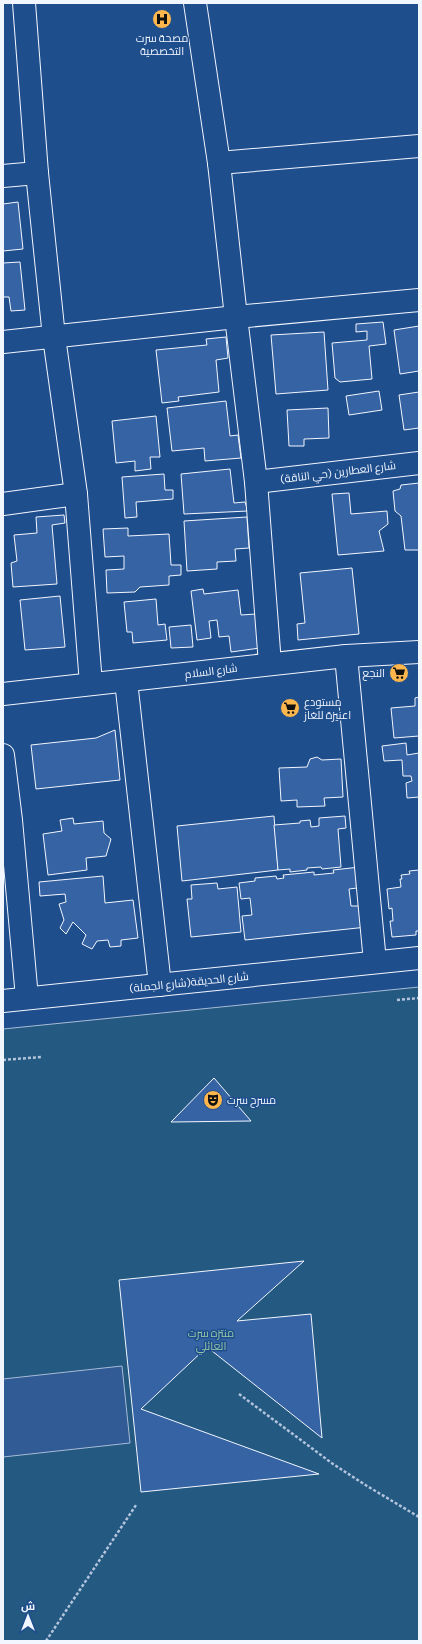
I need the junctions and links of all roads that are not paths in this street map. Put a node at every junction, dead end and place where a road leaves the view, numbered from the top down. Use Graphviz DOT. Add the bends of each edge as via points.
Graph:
graph roads {
  1 [pos="24,3"];
  2 [pos="195,3"];
  3 [pos="419,146"];
  4 [pos="219,163"];
  5 [pos="37,172"];
  6 [pos="3,176"];
  7 [pos="419,300"];
  8 [pos="236,317"];
  9 [pos="54,337"];
  10 [pos="3,342"];
  11 [pos="419,463"];
  12 [pos="256,482"];
  13 [pos="76,494"];
  14 [pos="3,504"];
  15 [pos="419,652"];
  16 [pos="346,656"];
  17 [pos="270,664"];
  18 [pos="126,681"];
  19 [pos="91,684"];
  20 [pos="3,694"];
  21 [pos="3,754"];
  22 [pos="419,958"];
  23 [pos="375,962"];
  24 [pos="160,985"];
  25 [pos="27,998"];
  26 [pos="3,1001"];
  1 -- 5 [label="street"];
  2 -- 4 [label="street"];
  3 -- 4 [label="street"];
  4 -- 8 [label="street"];
  5 -- 6 [label="street"];
  5 -- 9 [label="street"];
  7 -- 8 [label="street"];
  8 -- 9 [label="street"];
  8 -- 12 [label="street"];
  9 -- 10 [label="street"];
  9 -- 13 [label="street"];
  11 -- 12 [label="street, شارع العطارين (حي الناقة)"];
  12 -- 17 [label="street"];
  13 -- 14 [label="street"];
  13 -- 19 [label="street"];
  15 -- 16 [label="street, شارع السلام"];
  16 -- 17 [label="street, شارع السلام"];
  16 -- 23 [label="street"];
  17 -- 18 [label="street, شارع السلام"];
  18 -- 19 [label="street, شارع السلام"];
  18 -- 24 [label="street"];
  19 -- 20 [label="street, شارع السلام"];
  21 -- 25 [label="street"];
  22 -- 23 [label="street, شارع الحديقة(شارع الجملة)"];
  23 -- 24 [label="street, شارع الحديقة(شارع الجملة)"];
  24 -- 25 [label="street, شارع الحديقة(شارع الجملة)"];
  25 -- 26 [label="street, شارع الحديقة(شارع الجملة)"];
}
